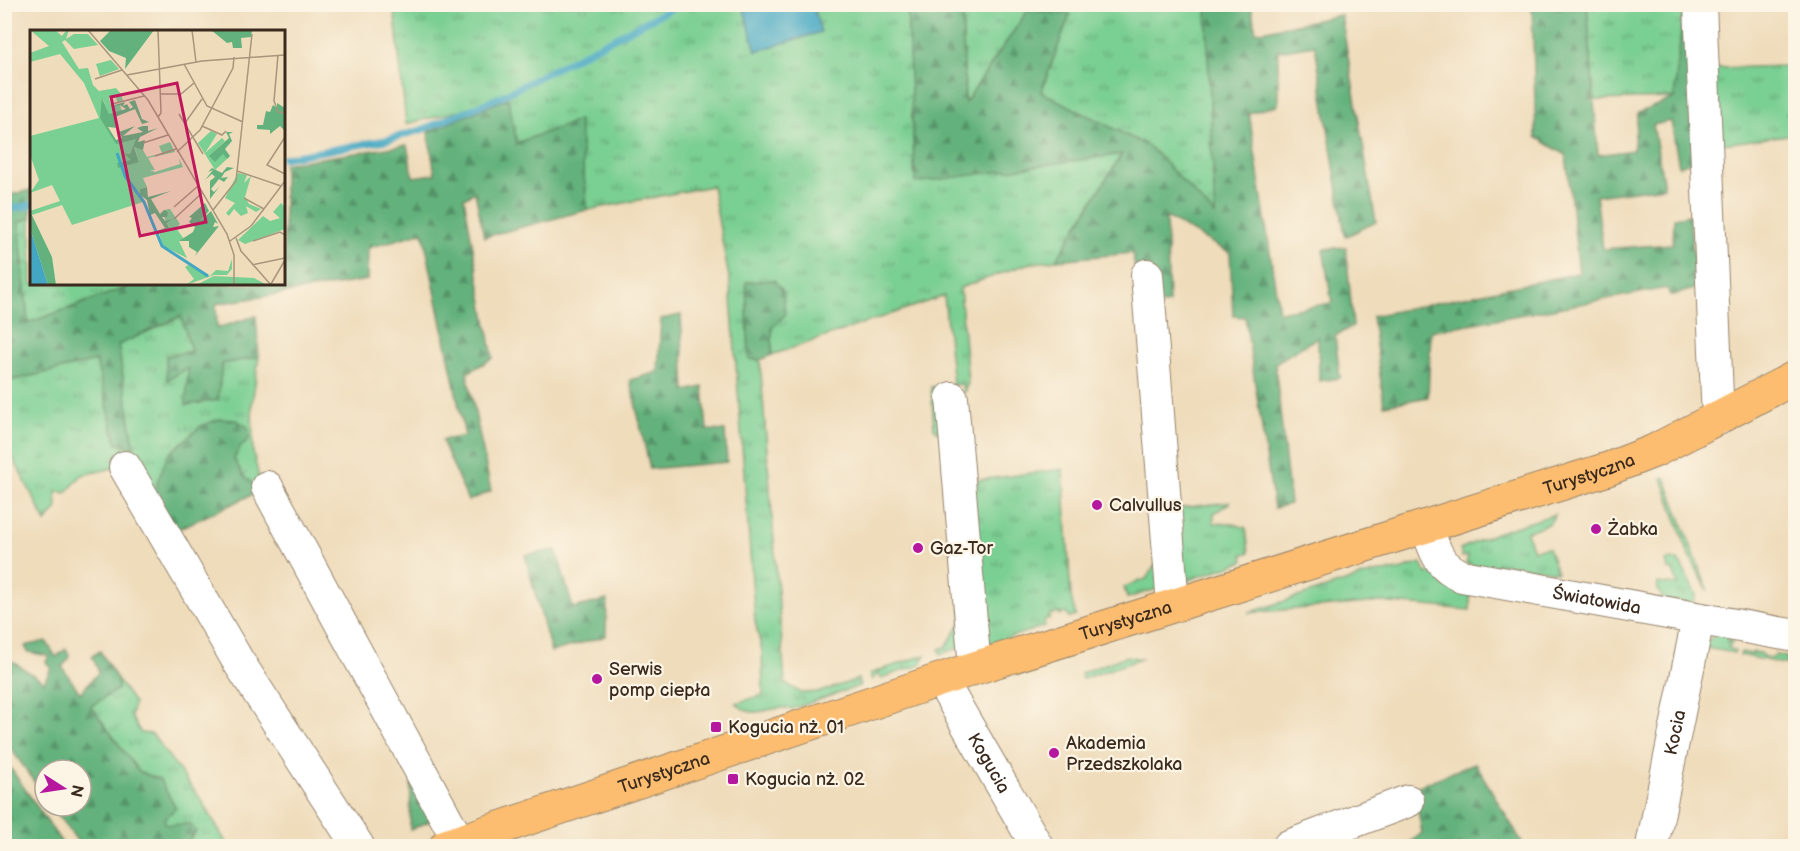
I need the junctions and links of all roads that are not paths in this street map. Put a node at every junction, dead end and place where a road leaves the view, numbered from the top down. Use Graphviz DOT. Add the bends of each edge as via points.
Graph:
graph roads {
  1 [pos="1700,4"];
  2 [pos="1147,275"];
  3 [pos="1796,377"];
  4 [pos="952,398"];
  5 [pos="1718,419"];
  6 [pos="125,467"];
  7 [pos="267,487"];
  8 [pos="1426,526"];
  9 [pos="1173,605"];
  10 [pos="1698,619"];
  11 [pos="1796,636"];
  12 [pos="975,668"];
  13 [pos="940,680"];
  14 [pos="1408,801"];
  15 [pos="453,844"];
  16 [pos="358,846"];
  17 [pos="1037,846"];
  18 [pos="1289,846"];
  19 [pos="1652,846"];
  1 -- 5 [label="street"];
  2 -- 9 [label="street"];
  3 -- 5 [label="main road, Turystyczna"];
  4 -- 12 [label="street"];
  5 -- 8 [label="main road, Turystyczna" via="1608,469"];
  6 -- 16 [label="street" via="238,661"];
  7 -- 15 [label="street"];
  8 -- 9 [label="main road, Turystyczna"];
  8 -- 10 [label="street, Światowida" via="1441,562 1462,576"];
  9 -- 12 [label="main road, Turystyczna"];
  10 -- 11 [label="street, Światowida"];
  10 -- 19 [label="street, Kocia"];
  12 -- 13 [label="main road, Turystyczna"];
  13 -- 15 [label="main road, Turystyczna"];
  13 -- 17 [label="street, Kogucia"];
  14 -- 18 [label="street"];
}
